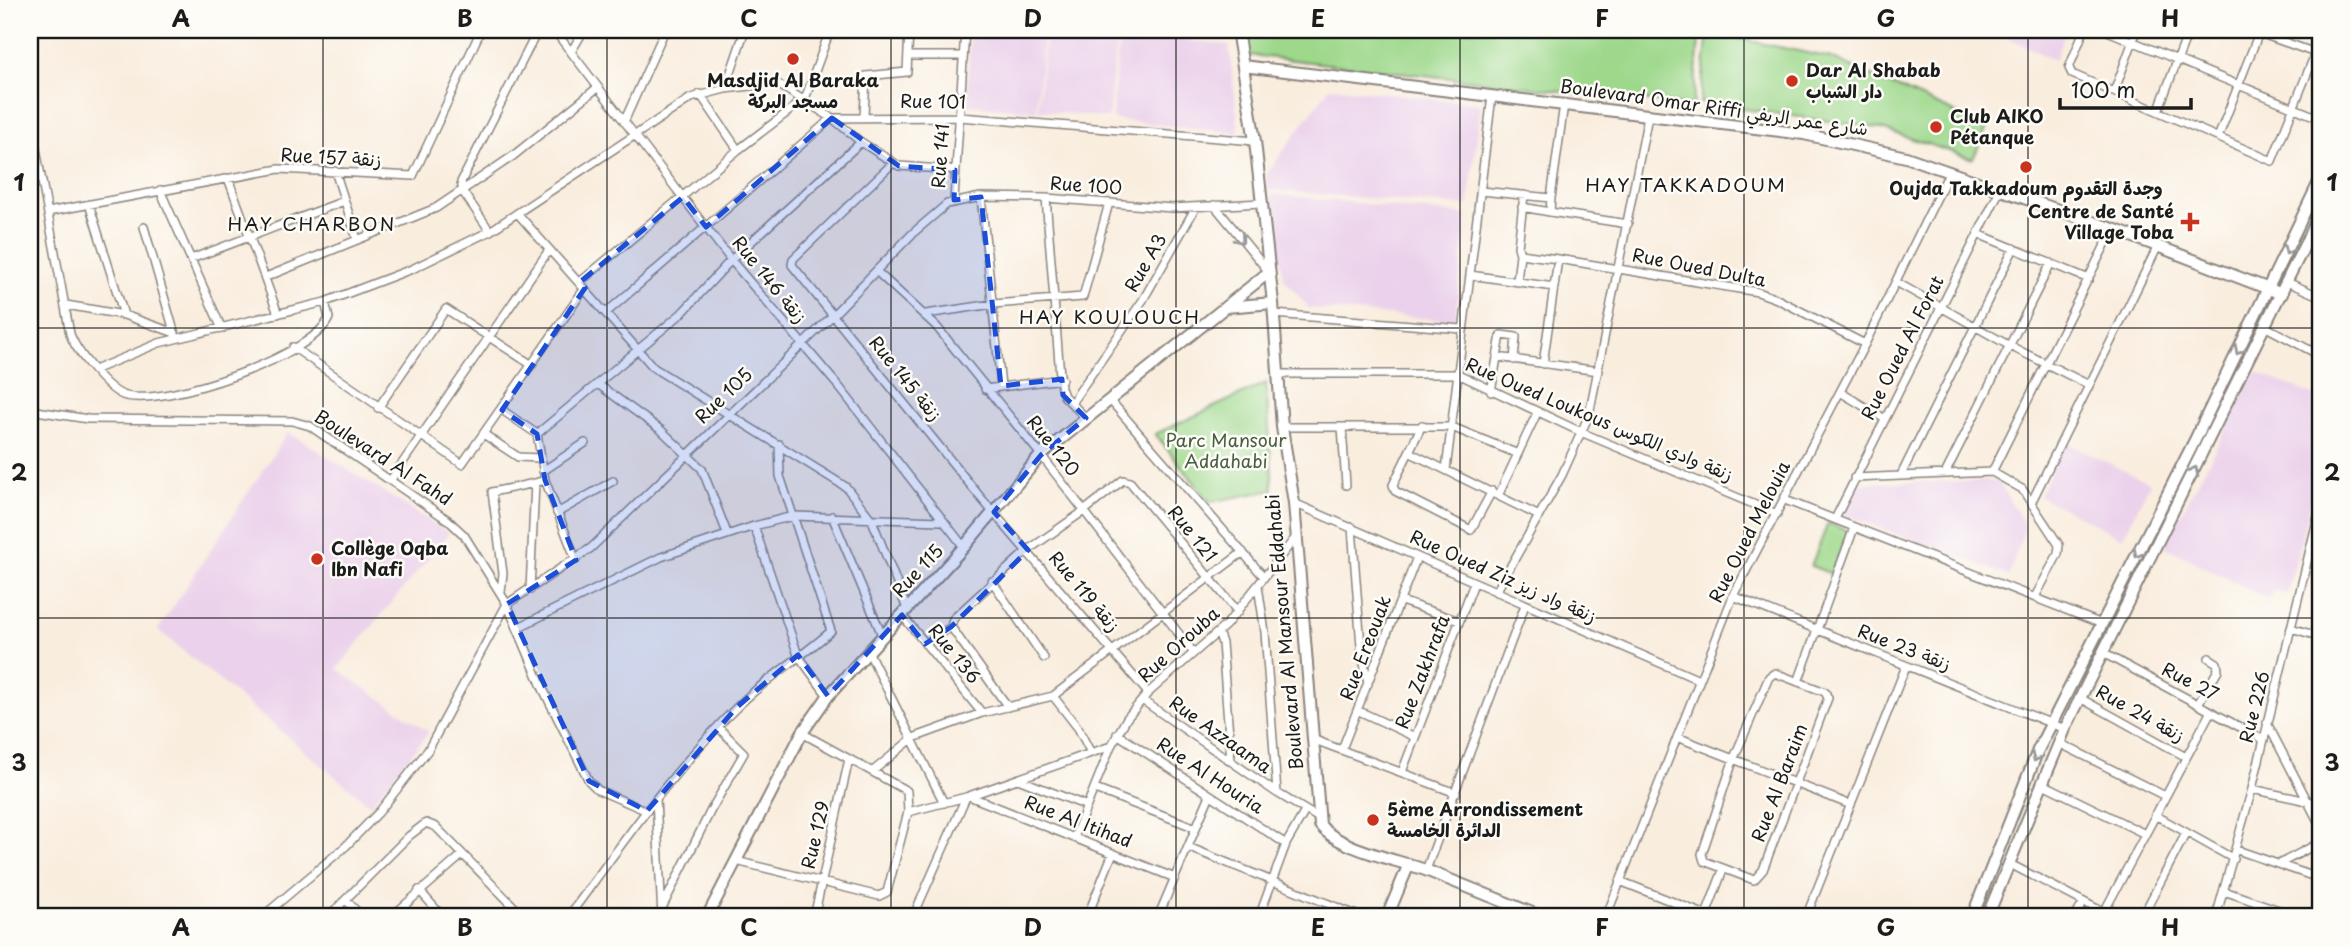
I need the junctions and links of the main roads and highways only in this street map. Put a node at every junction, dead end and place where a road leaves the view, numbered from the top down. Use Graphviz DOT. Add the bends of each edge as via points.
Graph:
graph roads {
  1 [pos="1237,30"];
  2 [pos="1243,66"];
  3 [pos="2321,178"];
  4 [pos="2321,212"];
  5 [pos="1269,272"];
  6 [pos="2269,288"];
  7 [pos="2282,294"];
  8 [pos="1226,307"];
  9 [pos="1273,309"];
  10 [pos="1409,864"];
  11 [pos="707,917"];
  12 [pos="1387,917"];
  13 [pos="1542,917"];
  14 [pos="1972,917"];
  15 [pos="1987,917"];
  1 -- 2 [label="main road, Boulevard Al Mansour Eddahabi"];
  2 -- 5 [label="main road, Boulevard Al Mansour Eddahabi"];
  2 -- 6 [label="main road, Boulevard Omar Riffi شارع عمر الريفي" via="1818,136 1879,148"];
  3 -- 6 [label="main road, one-way"];
  4 -- 7 [label="main road"];
  5 -- 8 [label="main road, Rue 115"];
  5 -- 9 [label="main road, Boulevard Al Mansour Eddahabi"];
  6 -- 7 [label="main road, Boulevard Omar Riffi شارع عمر الريفي"];
  6 -- 14 [label="main road, one-way" via="2052,722"];
  15 -- 7 [label="main road, one-way" via="2065,729"];
  8 -- 9 [label="main road"];
  8 -- 11 [label="main road, Rue 115" via="1041,455 828,696 802,733"];
  9 -- 10 [label="main road, Boulevard Al Mansour Eddahabi" via="1317,817 1325,832"];
  10 -- 12 [label="main road"];
  10 -- 13 [label="main road"];
}
